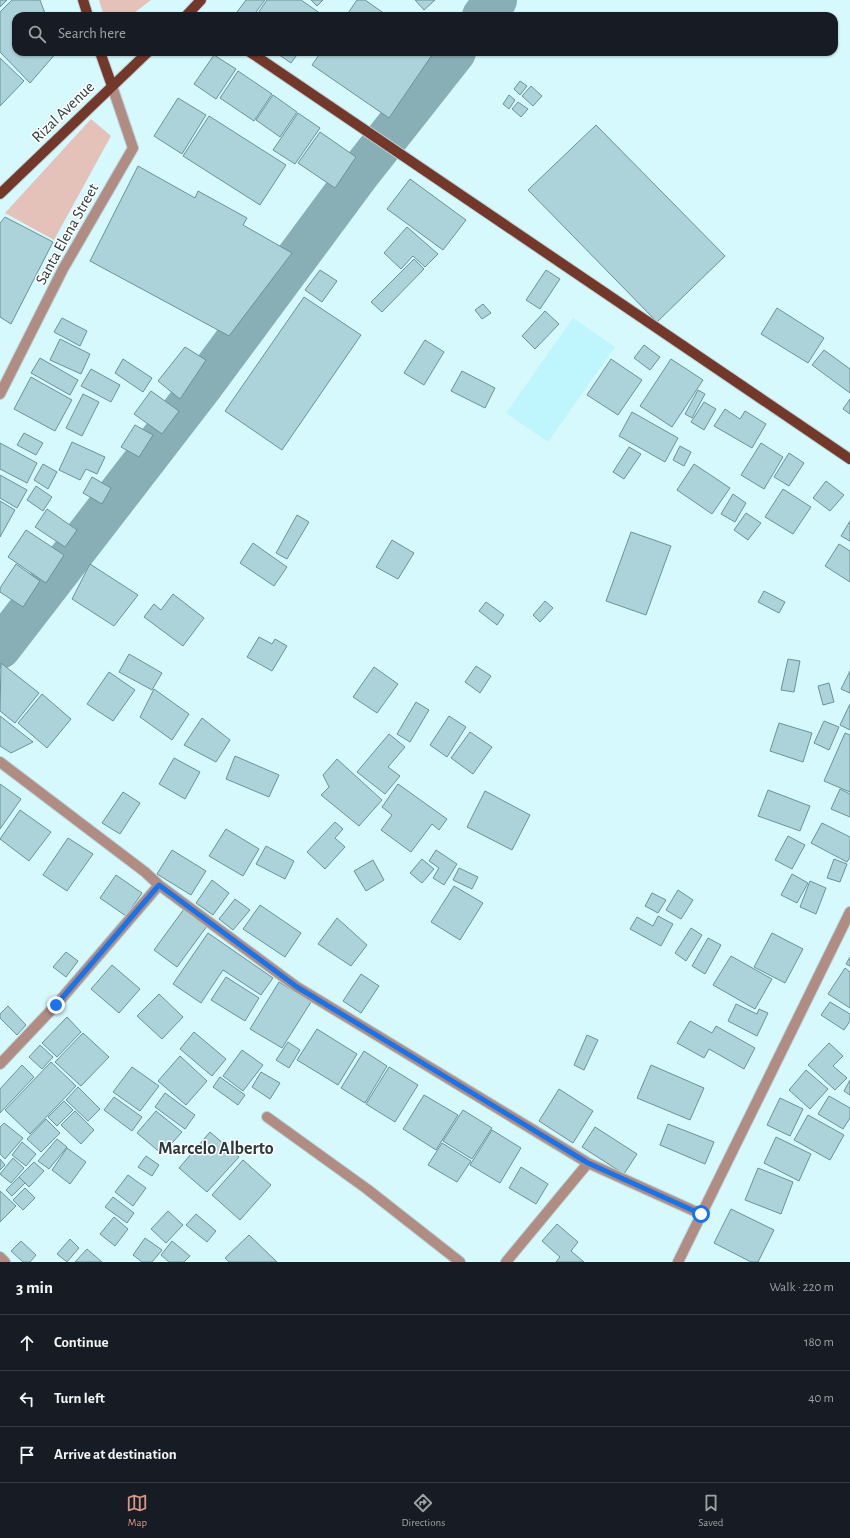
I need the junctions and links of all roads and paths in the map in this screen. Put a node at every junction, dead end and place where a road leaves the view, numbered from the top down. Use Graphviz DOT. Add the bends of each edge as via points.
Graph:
graph roads {
  1 [pos="82,0"];
  2 [pos="201,0"];
  3 [pos="86,12"];
  4 [pos="193,12"];
  5 [pos="101,56"];
  6 [pos="144,56"];
  7 [pos="256,56"];
  8 [pos="112,86"];
  9 [pos="0,194"];
  10 [pos="0,394"];
  11 [pos="850,459"];
  12 [pos="0,762"];
  13 [pos="159,885"];
  14 [pos="850,912"];
  15 [pos="0,1064"];
  16 [pos="267,1117"];
  17 [pos="588,1163"];
  18 [pos="701,1214"];
  19 [pos="0,1257"];
  20 [pos="5,1262"];
  21 [pos="460,1262"];
  22 [pos="506,1262"];
  23 [pos="678,1262"];
  1 -- 3 [label="main road"];
  2 -- 4 [label="main road"];
  5 -- 8 [label="main road"];
  6 -- 8 [label="main road, Rizal Avenue"];
  7 -- 11 [label="main road"];
  8 -- 9 [label="main road, Rizal Avenue"];
  8 -- 10 [label="street, Santa Elena Street" via="133,148 63,269"];
  12 -- 13 [label="street"];
  13 -- 15 [label="street" via="56,1005"];
  13 -- 17 [label="street" via="297,987"];
  14 -- 18 [label="street"];
  16 -- 21 [label="street" via="367,1189"];
  17 -- 18 [label="street"];
  17 -- 22 [label="street"];
  18 -- 23 [label="street"];
  19 -- 20 [label="street"];
}
